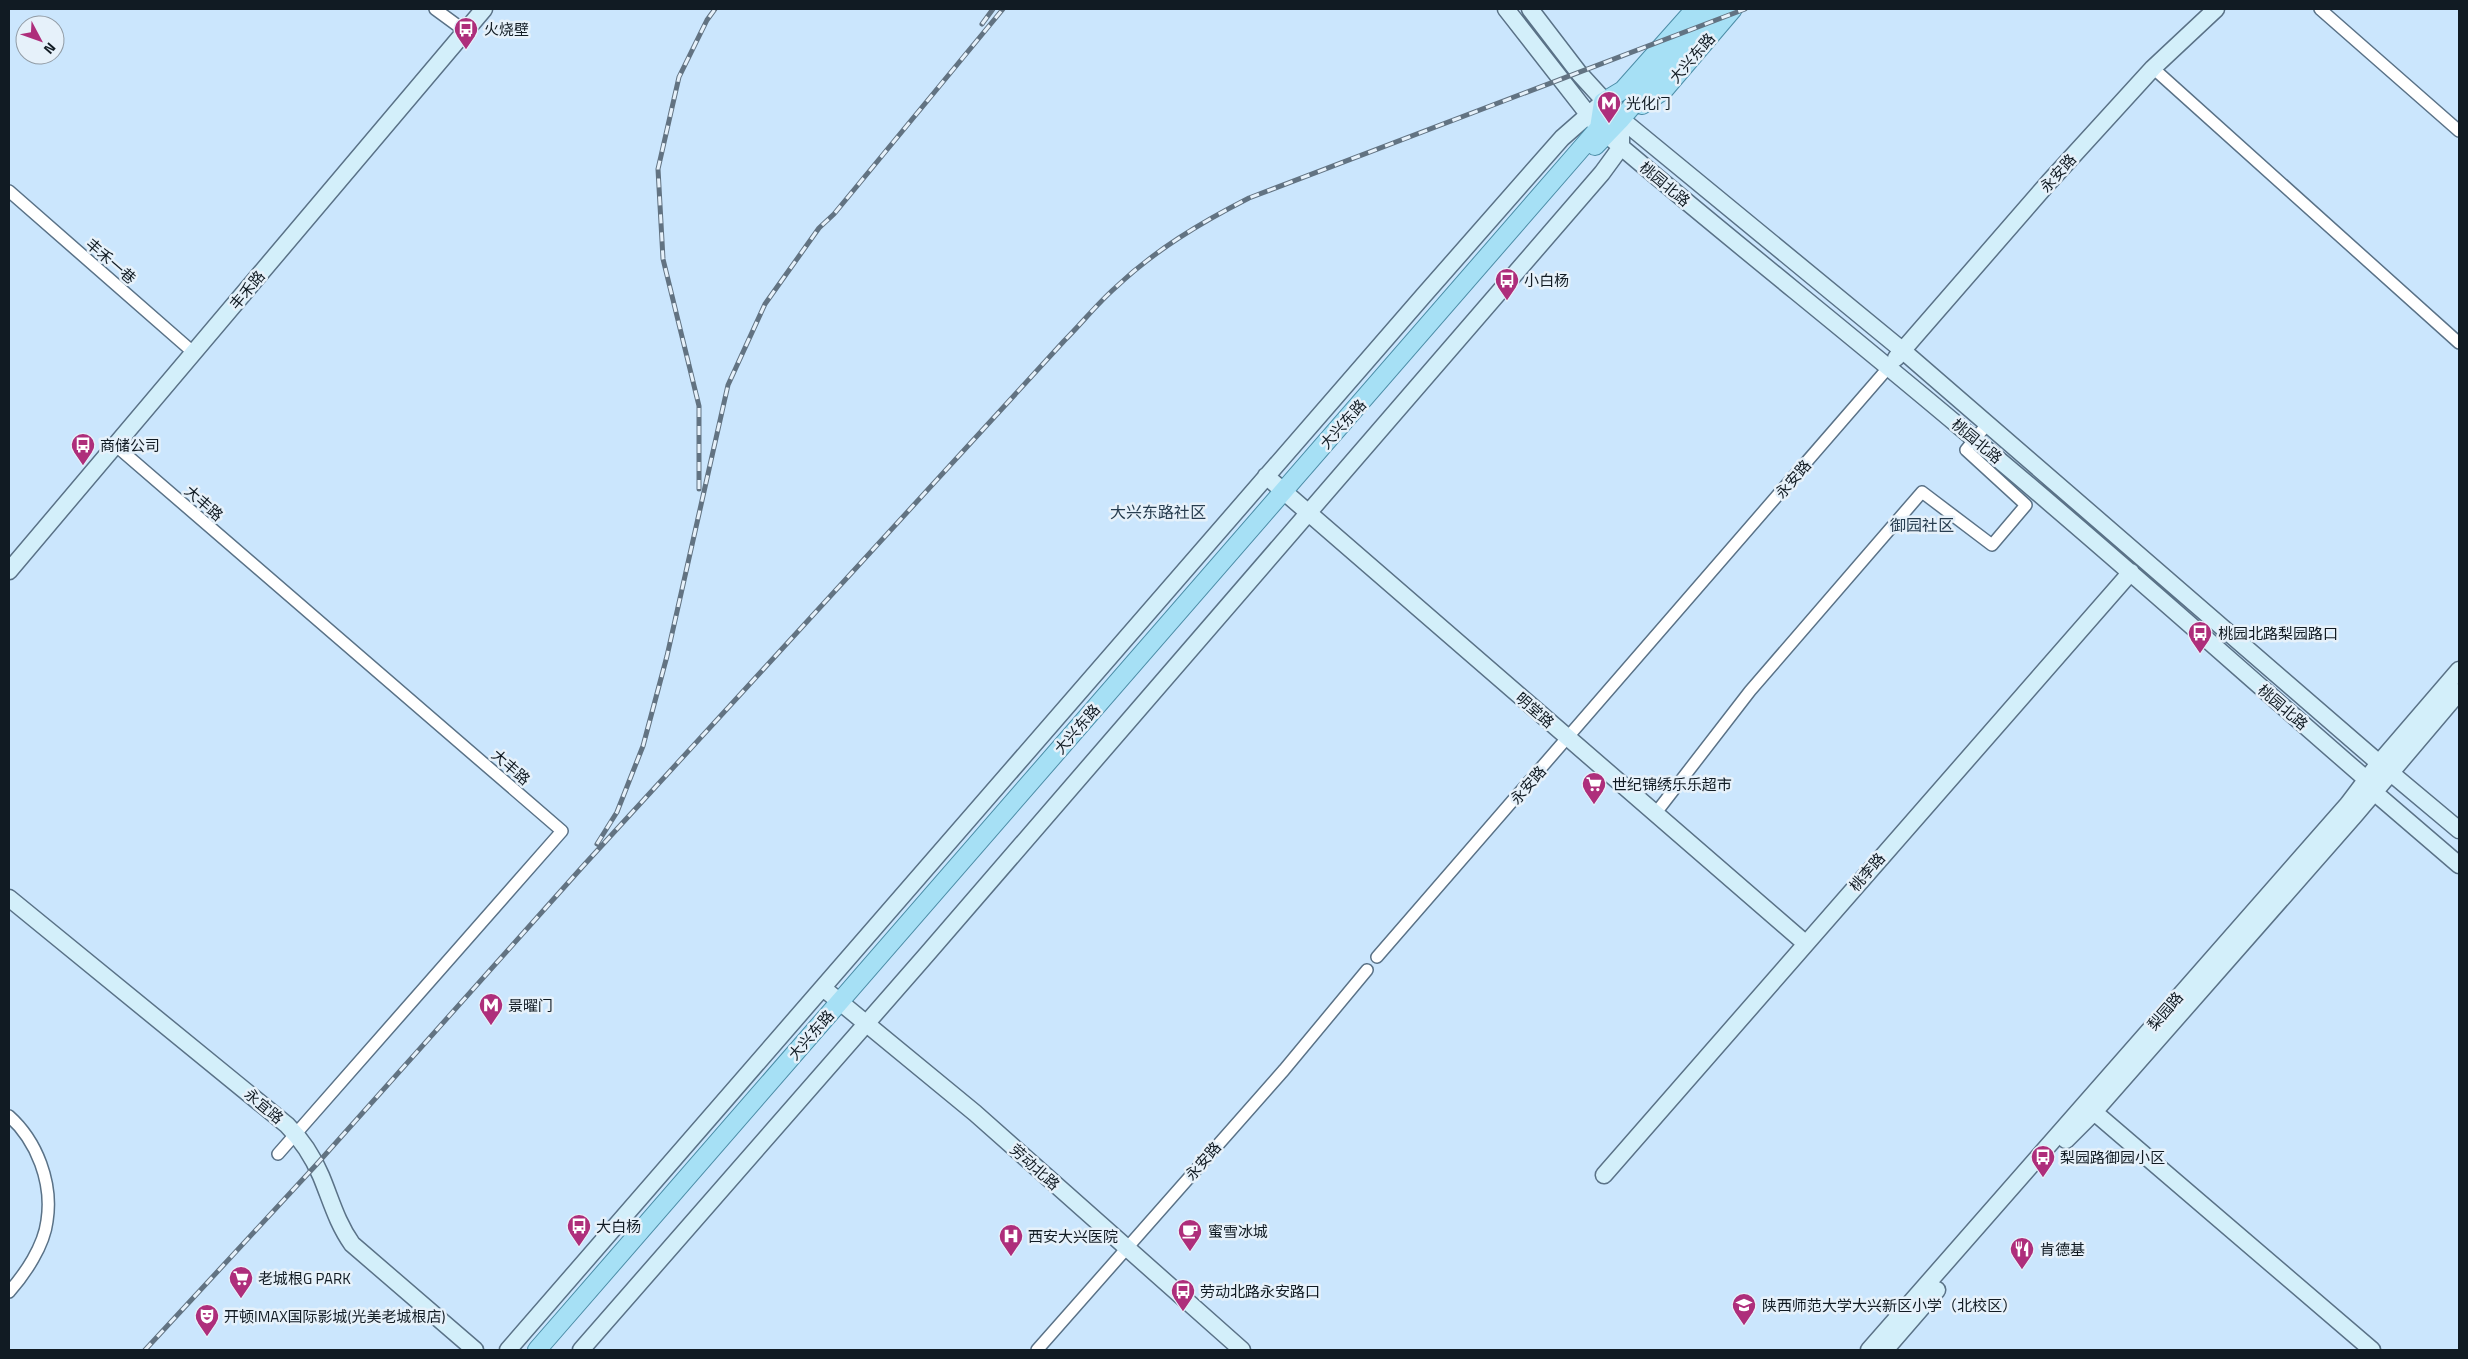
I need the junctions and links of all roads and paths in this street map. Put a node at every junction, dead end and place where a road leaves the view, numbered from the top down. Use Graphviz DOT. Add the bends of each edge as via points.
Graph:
graph roads {
  1 [pos="435,9"];
  2 [pos="484,9"];
  3 [pos="1506,9"];
  4 [pos="1530,9"];
  5 [pos="1679,9"];
  6 [pos="1695,9"];
  7 [pos="1715,9"];
  8 [pos="1734,9"];
  9 [pos="2216,9"];
  10 [pos="2320,9"];
  11 [pos="465,31"];
  12 [pos="2153,68"];
  13 [pos="1603,102"];
  14 [pos="1621,120"];
  15 [pos="1598,126"];
  16 [pos="2459,131"];
  17 [pos="1621,147"];
  18 [pos="9,191"];
  19 [pos="2459,343"];
  20 [pos="1902,350"];
  21 [pos="194,353"];
  22 [pos="1888,368"];
  23 [pos="1988,423"];
  24 [pos="1975,439"];
  25 [pos="115,445"];
  26 [pos="1266,476"];
  27 [pos="1288,495"];
  28 [pos="1308,512"];
  29 [pos="9,571"];
  30 [pos="2131,572"];
  31 [pos="2459,670"];
  32 [pos="2459,692"];
  33 [pos="1569,738"];
  34 [pos="2385,768"];
  35 [pos="2370,785"];
  36 [pos="1655,814"];
  37 [pos="2459,830"];
  38 [pos="2459,865"];
  39 [pos="9,898"];
  40 [pos="1805,943"];
  41 [pos="1377,957"];
  42 [pos="1367,970"];
  43 [pos="823,988"];
  44 [pos="843,1005"];
  45 [pos="866,1024"];
  46 [pos="2089,1108"];
  47 [pos="9,1116"];
  48 [pos="296,1134"];
  49 [pos="278,1154"];
  50 [pos="1604,1175"];
  51 [pos="1127,1248"];
  52 [pos="9,1292"];
  53 [pos="476,1350"];
  54 [pos="508,1350"];
  55 [pos="537,1350"];
  56 [pos="552,1350"];
  57 [pos="581,1350"];
  58 [pos="1037,1350"];
  59 [pos="1242,1350"];
  60 [pos="1869,1350"];
  61 [pos="1884,1350"];
  62 [pos="2372,1350"];
  1 -- 11 [label="street"];
  2 -- 11 [label="main road, 丰禾路"];
  3 -- 15 [label="main road, 桃园北路"];
  4 -- 13 [label="main road, 桃园北路"];
  5 -- 13 [label="main road" via="1613,83"];
  6 -- 13 [label="main road, 大兴东路" via="1623,90"];
  7 -- 14 [label="main road, 大兴东路"];
  8 -- 14 [label="main road, 大兴东路" via="1664,90"];
  9 -- 12 [label="main road, 永安路"];
  10 -- 16 [label="street"];
  11 -- 21 [label="main road, 丰禾路"];
  12 -- 19 [label="street"];
  12 -- 20 [label="main road, 永安路"];
  13 -- 14 [label="main road, 桃园北路"];
  13 -- 15 [label="main road"];
  14 -- 15 [label="main road, 大兴东路"];
  14 -- 17 [label="main road"];
  14 -- 20 [label="main road, 桃园北路"];
  15 -- 17 [label="main road, 桃园北路"];
  15 -- 26 [label="main road" via="1562,138"];
  15 -- 27 [label="main road, 大兴东路"];
  17 -- 22 [label="main road, 桃园北路"];
  17 -- 28 [label="main road"];
  18 -- 21 [label="street, 丰禾一巷"];
  20 -- 22 [label="main road, 永安路"];
  20 -- 23 [label="main road, 桃园北路"];
  21 -- 25 [label="main road, 丰禾路"];
  22 -- 24 [label="main road, 桃园北路"];
  22 -- 33 [label="street, 永安路"];
  23 -- 24 [label="street"];
  23 -- 34 [label="main road, 桃园北路"];
  24 -- 30 [label="main road, 桃园北路"];
  24 -- 36 [label="street" via="1966,450 2026,505 1992,545 1922,492 1750,691"];
  25 -- 29 [label="main road, 丰禾路"];
  25 -- 48 [label="street, 大丰路" via="562,831"];
  26 -- 27 [label="main road, 明堂路"];
  26 -- 43 [label="main road"];
  27 -- 28 [label="main road, 明堂路"];
  27 -- 44 [label="main road, 大兴东路"];
  28 -- 33 [label="main road, 明堂路"];
  28 -- 45 [label="main road"];
  30 -- 35 [label="main road, 桃园北路"];
  30 -- 40 [label="main road, 桃李路"];
  31 -- 34 [label="main road, 梨园路"];
  32 -- 34 [label="main road, 梨园路"];
  33 -- 36 [label="main road, 明堂路"];
  33 -- 41 [label="street, 永安路"];
  34 -- 35 [label="main road, 梨园路"];
  34 -- 37 [label="main road, 桃园北路"];
  35 -- 38 [label="main road, 桃园北路"];
  35 -- 46 [label="main road, 梨园路" via="2348,804"];
  36 -- 40 [label="main road, 明堂路"];
  39 -- 48 [label="main road, 永宜路"];
  40 -- 50 [label="main road, 桃李路"];
  42 -- 51 [label="street, 永安路" via="1284,1070"];
  43 -- 44 [label="main road, 劳动北路"];
  43 -- 54 [label="main road"];
  44 -- 45 [label="main road, 劳动北路"];
  44 -- 55 [label="main road, 大兴东路"];
  44 -- 56 [label="main road, 大兴东路"];
  45 -- 51 [label="main road, 劳动北路" via="975,1113"];
  45 -- 57 [label="main road"];
  46 -- 60 [label="main road, 梨园路"];
  46 -- 61 [label="main road, 梨园路" via="2076,1129"];
  46 -- 62 [label="main road"];
  47 -- 52 [label="street" via="36,1149 48,1197 47,1222 37,1251"];
  48 -- 49 [label="street, 大丰路"];
  48 -- 53 [label="main road, 永宜路" via="316,1165 340,1226 352,1244"];
  51 -- 58 [label="street, 永安路"];
  51 -- 59 [label="main road, 劳动北路"];
}
